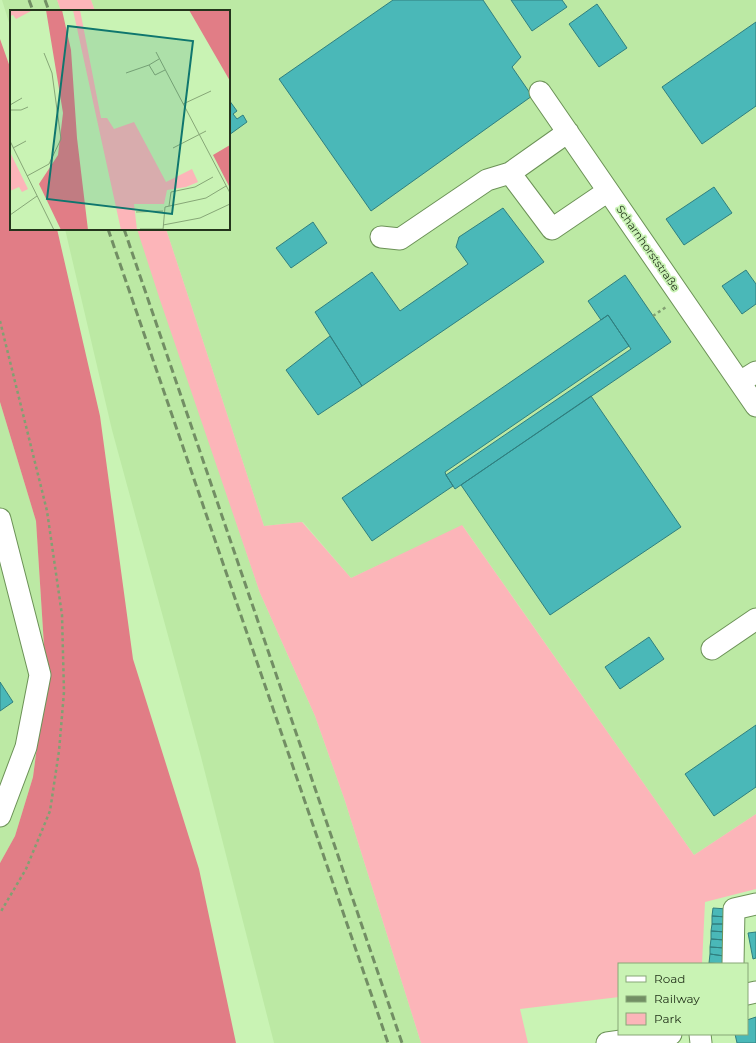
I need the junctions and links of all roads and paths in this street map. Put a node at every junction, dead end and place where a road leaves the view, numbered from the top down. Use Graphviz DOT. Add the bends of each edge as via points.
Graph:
graph roads {
  1 [pos="540,92"];
  2 [pos="568,132"];
  3 [pos="510,173"];
  4 [pos="608,191"];
  5 [pos="381,237"];
  6 [pos="669,305"];
  7 [pos="653,316"];
  8 [pos="748,377"];
  9 [pos="756,406"];
  10 [pos="0,519"];
  11 [pos="756,619"];
  12 [pos="712,649"];
  13 [pos="0,816"];
  14 [pos="756,904"];
  15 [pos="733,963"];
  16 [pos="665,1035"];
  17 [pos="607,1043"];
  1 -- 2 [label="street, Scharnhorststraße"];
  2 -- 3 [label="street"];
  2 -- 4 [label="street, Scharnhorststraße"];
  3 -- 4 [label="street" via="552,229"];
  3 -- 5 [label="street" via="487,180 400,239"];
  4 -- 8 [label="street, Scharnhorststraße"];
  6 -- 7 [label="path"];
  8 -- 9 [label="street, Scharnhorststraße"];
  10 -- 13 [label="street" via="40,676 26,747"];
  11 -- 12 [label="street"];
  14 -- 15 [label="street" via="734,909"];
  16 -- 17 [label="street"];
}
